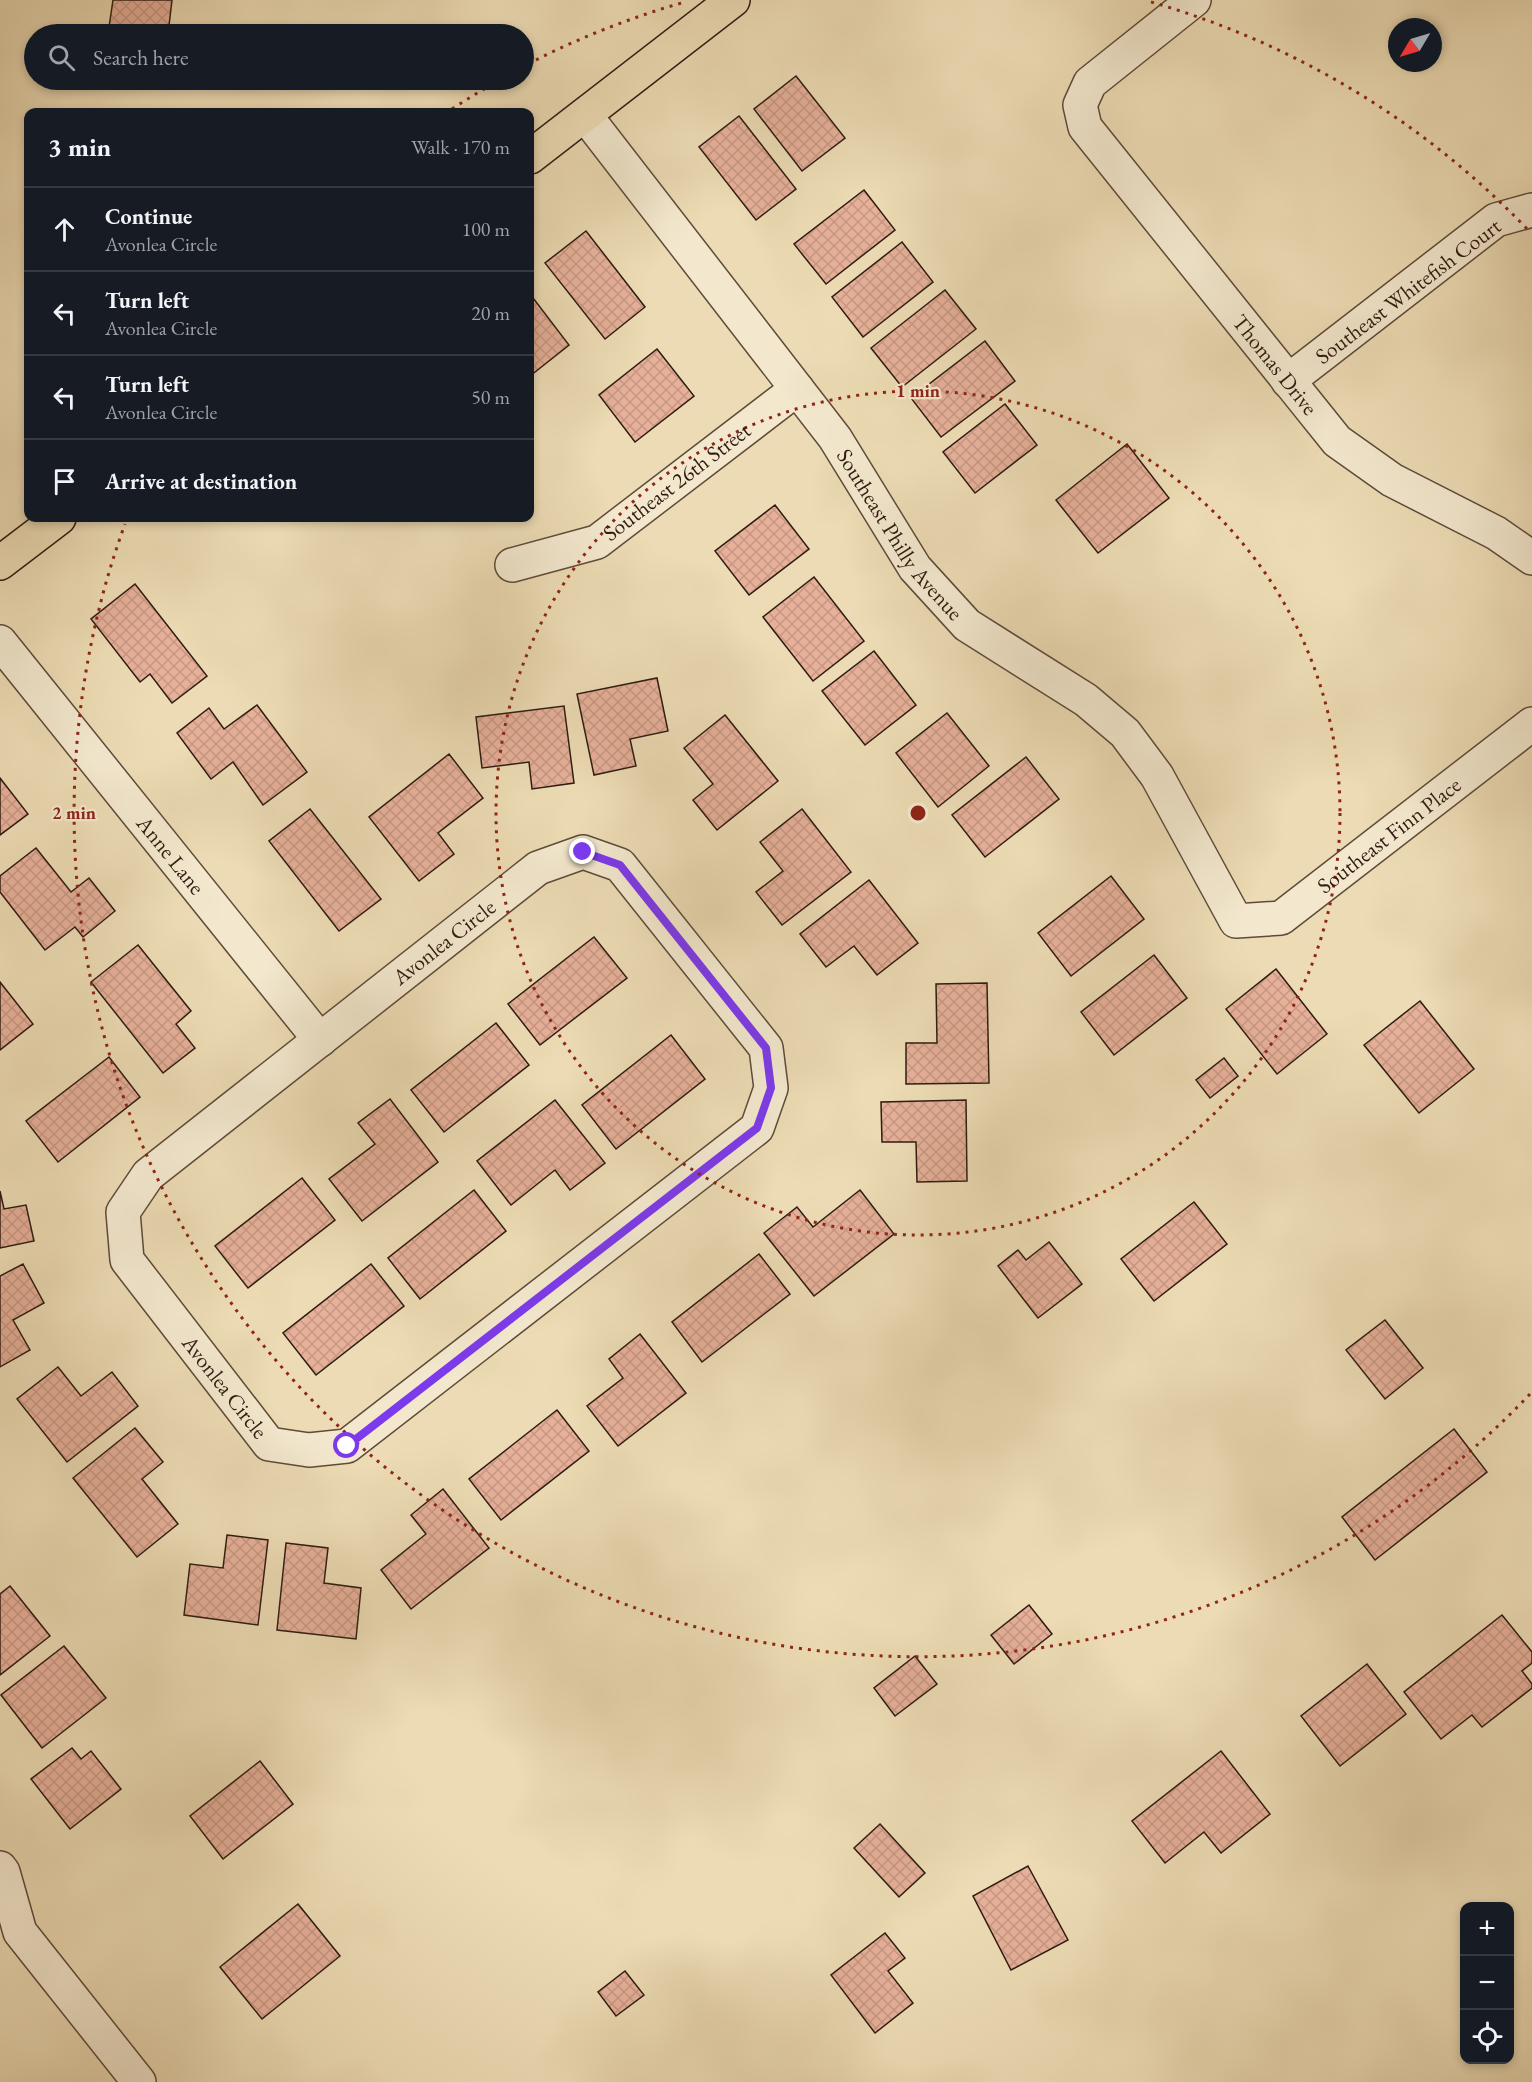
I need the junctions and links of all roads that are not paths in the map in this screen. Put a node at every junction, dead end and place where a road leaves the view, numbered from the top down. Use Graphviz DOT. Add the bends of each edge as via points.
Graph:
graph roads {
  1 [pos="733,0"];
  2 [pos="1194,0"];
  3 [pos="585,115"];
  4 [pos="534,155"];
  5 [pos="1532,210"];
  6 [pos="1288,381"];
  7 [pos="797,389"];
  8 [pos="54,522"];
  9 [pos="1532,558"];
  10 [pos="0,563"];
  11 [pos="512,565"];
  12 [pos="0,642"];
  13 [pos="1532,724"];
  14 [pos="1236,921"];
  15 [pos="320,1040"];
  16 [pos="0,1868"];
  17 [pos="10,1940"];
  18 [pos="140,2082"];
  1 -- 3 [label="main road"];
  2 -- 6 [label="street, Thomas Drive" via="1090,83 1080,105 1085,126"];
  3 -- 4 [label="main road"];
  3 -- 7 [label="street, Southeast Philly Avenue"];
  5 -- 6 [label="street, Southeast Whitefish Court" via="1496,219"];
  6 -- 9 [label="street, Thomas Drive" via="1337,441 1392,480 1496,533"];
  7 -- 11 [label="street, Southeast 26th Street" via="597,542"];
  7 -- 14 [label="street, Southeast Philly Avenue" via="835,438 915,568 967,624 1086,700 1125,733 1157,776"];
  8 -- 10 [label="main road"];
  12 -- 15 [label="street, Anne Lane"];
  13 -- 14 [label="street, Southeast Finn Place" via="1281,918"];
  15 -- 15 [label="street, Avonlea Circle" via="538,868 583,852 620,865 766,1048 771,1088 757,1128 347,1446 309,1450 269,1444 127,1260 123,1212 148,1175"];
  16 -- 17 [label="street"];
  17 -- 18 [label="street"];
}
